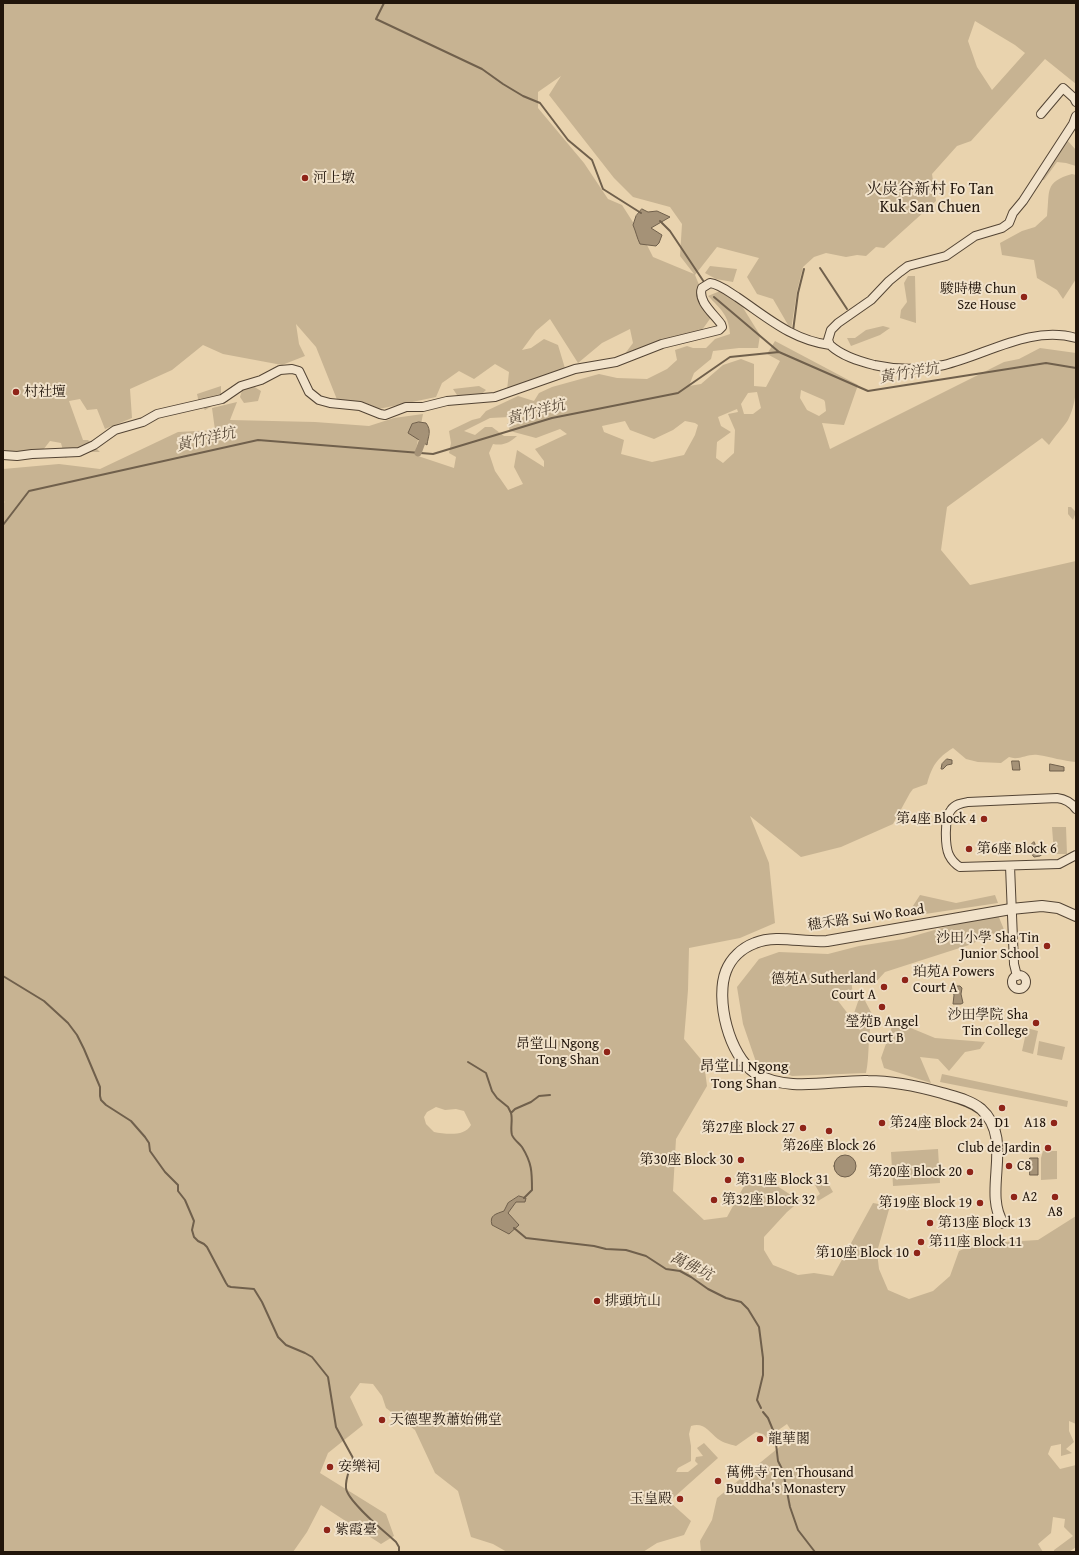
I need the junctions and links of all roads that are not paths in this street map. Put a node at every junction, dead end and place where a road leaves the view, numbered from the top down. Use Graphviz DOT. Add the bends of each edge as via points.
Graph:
graph roads {
  1 [pos="1076,102"];
  2 [pos="1041,114"];
  3 [pos="1076,116"];
  4 [pos="1076,338"];
  5 [pos="830,345"];
  6 [pos="3,455"];
  7 [pos="1076,809"];
  8 [pos="1076,855"];
  9 [pos="1010,866"];
  10 [pos="1011,909"];
  11 [pos="1076,916"];
  12 [pos="1017,976"];
  13 [pos="1004,1223"];
  1 -- 2 [label="street" via="1063,88"];
  3 -- 5 [label="street" via="1009,223 1002,228 975,236 946,256 908,266 871,300 838,323 828,340"];
  4 -- 5 [label="street" via="1060,334 1040,335 944,365 906,369 859,361 837,352"];
  5 -- 6 [label="street" via="809,341 789,333 732,294 710,283 702,288 701,296 721,324 722,327 717,331 662,344 616,362 575,369 489,399 475,398 423,407 406,407 382,415 360,406 319,400 309,392 299,371 287,369 243,385 220,400 163,411 143,422 118,428 88,449 79,452"];
  7 -- 9 [label="street" via="1070,802 1057,798 968,802 955,806 947,817 948,850 953,862 960,867"];
  8 -- 9 [label="street" via="1059,864"];
  9 -- 10 [label="street"];
  10 -- 11 [label="street, 穗禾路 Sui Wo Road" via="1042,906 1058,908"];
  10 -- 12 [label="street"];
  10 -- 13 [label="street, 穗禾路 Sui Wo Road" via="827,941 761,940 733,959 726,971 722,990 726,1022 736,1052 749,1068 761,1076 791,1084 866,1081 908,1084 966,1100 980,1109 991,1122 997,1137 997,1210"];
}
